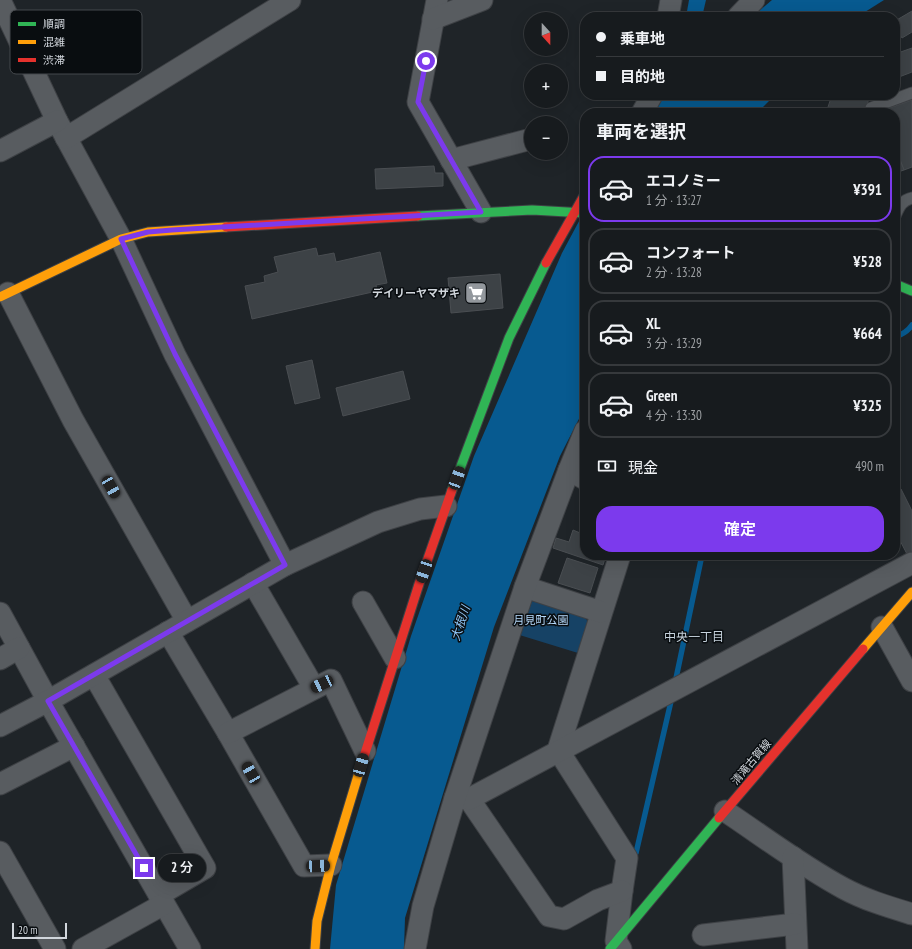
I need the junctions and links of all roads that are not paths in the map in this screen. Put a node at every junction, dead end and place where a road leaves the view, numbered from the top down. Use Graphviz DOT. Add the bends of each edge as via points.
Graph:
graph roads {
  1 [pos="290,0"];
  2 [pos="482,0"];
  3 [pos="671,0"];
  4 [pos="754,0"];
  5 [pos="435,10"];
  6 [pos="2,11"];
  7 [pos="669,12"];
  8 [pos="743,12"];
  9 [pos="10,27"];
  10 [pos="34,74"];
  11 [pos="912,93"];
  12 [pos="900,97"];
  13 [pos="893,100"];
  14 [pos="871,108"];
  15 [pos="62,129"];
  16 [pos="524,141"];
  17 [pos="0,151"];
  18 [pos="451,160"];
  19 [pos="912,198"];
  20 [pos="580,201"];
  21 [pos="900,204"];
  22 [pos="481,212"];
  23 [pos="580,212"];
  24 [pos="121,239"];
  25 [pos="900,286"];
  26 [pos="912,290"];
  27 [pos="4,295"];
  28 [pos="580,458"];
  29 [pos="577,474"];
  30 [pos="446,506"];
  31 [pos="618,560"];
  32 [pos="912,563"];
  33 [pos="285,565"];
  34 [pos="253,583"];
  35 [pos="525,586"];
  36 [pos="912,592"];
  37 [pos="363,602"];
  38 [pos="601,612"];
  39 [pos="0,613"];
  40 [pos="187,621"];
  41 [pos="882,627"];
  42 [pos="168,632"];
  43 [pos="19,648"];
  44 [pos="395,658"];
  45 [pos="0,659"];
  46 [pos="94,675"];
  47 [pos="912,681"];
  48 [pos="314,688"];
  49 [pos="48,701"];
  50 [pos="0,726"];
  51 [pos="228,733"];
  52 [pos="74,746"];
  53 [pos="558,750"];
  54 [pos="365,751"];
  55 [pos="0,784"];
  56 [pos="462,798"];
  57 [pos="725,810"];
  58 [pos="0,852"];
  59 [pos="793,857"];
  60 [pos="331,865"];
  61 [pos="622,891"];
  62 [pos="162,899"];
  63 [pos="912,914"];
  64 [pos="795,924"];
  65 [pos="703,935"];
  66 [pos="616,946"];
  67 [pos="54,949"];
  68 [pos="83,949"];
  69 [pos="190,949"];
  70 [pos="315,949"];
  71 [pos="415,949"];
  72 [pos="797,949"];
  1 -- 15 [label="street"];
  2 -- 5 [label="street"];
  3 -- 7 [label="street"];
  4 -- 8 [label="street"];
  5 -- 18 [label="street" via="418,102"];
  6 -- 9 [label="street"];
  10 -- 15 [label="street"];
  11 -- 12 [label="lane"];
  13 -- 14 [label="lane"];
  15 -- 17 [label="street"];
  15 -- 24 [label="street"];
  16 -- 18 [label="street"];
  18 -- 22 [label="street"];
  19 -- 21 [label="lane"];
  20 -- 23 [label="street"];
  22 -- 23 [label="street"];
  22 -- 24 [label="street" via="172,230 148,232"];
  23 -- 30 [label="street" via="542,271 509,338"];
  24 -- 27 [label="street"];
  24 -- 33 [label="street" via="175,354"];
  25 -- 26 [label="street"];
  27 -- 40 [label="street"];
  28 -- 29 [label="street"];
  29 -- 35 [label="street"];
  30 -- 33 [label="street" via="420,509 378,522"];
  30 -- 44 [label="street"];
  31 -- 38 [label="street"];
  32 -- 53 [label="street"];
  33 -- 34 [label="street"];
  34 -- 40 [label="street"];
  34 -- 48 [label="street"];
  35 -- 38 [label="street"];
  35 -- 56 [label="street"];
  36 -- 41 [label="street, 清滝古賀線"];
  37 -- 44 [label="street"];
  38 -- 53 [label="street"];
  39 -- 43 [label="street"];
  40 -- 42 [label="street"];
  41 -- 47 [label="street"];
  41 -- 57 [label="street, 清滝古賀線"];
  42 -- 46 [label="street"];
  42 -- 51 [label="street"];
  43 -- 45 [label="street"];
  43 -- 49 [label="street"];
  44 -- 54 [label="street"];
  46 -- 49 [label="street"];
  46 -- 62 [label="street" via="205,868"];
  48 -- 51 [label="street"];
  48 -- 54 [label="street" via="331,680"];
  49 -- 50 [label="street"];
  49 -- 52 [label="street"];
  51 -- 60 [label="street" via="304,866"];
  52 -- 55 [label="street"];
  52 -- 62 [label="street"];
  53 -- 56 [label="street"];
  53 -- 61 [label="street" via="627,858"];
  54 -- 60 [label="street"];
  56 -- 61 [label="street" via="549,916 564,920 598,900"];
  56 -- 71 [label="street" via="441,840 423,906"];
  57 -- 59 [label="street"];
  57 -- 66 [label="street, 清滝古賀線"];
  58 -- 67 [label="street"];
  59 -- 63 [label="street" via="844,889 876,903"];
  59 -- 64 [label="street"];
  60 -- 70 [label="street" via="317,921"];
  61 -- 66 [label="street"];
  62 -- 68 [label="street"];
  62 -- 69 [label="street"];
  64 -- 65 [label="street"];
  64 -- 72 [label="street"];
}
